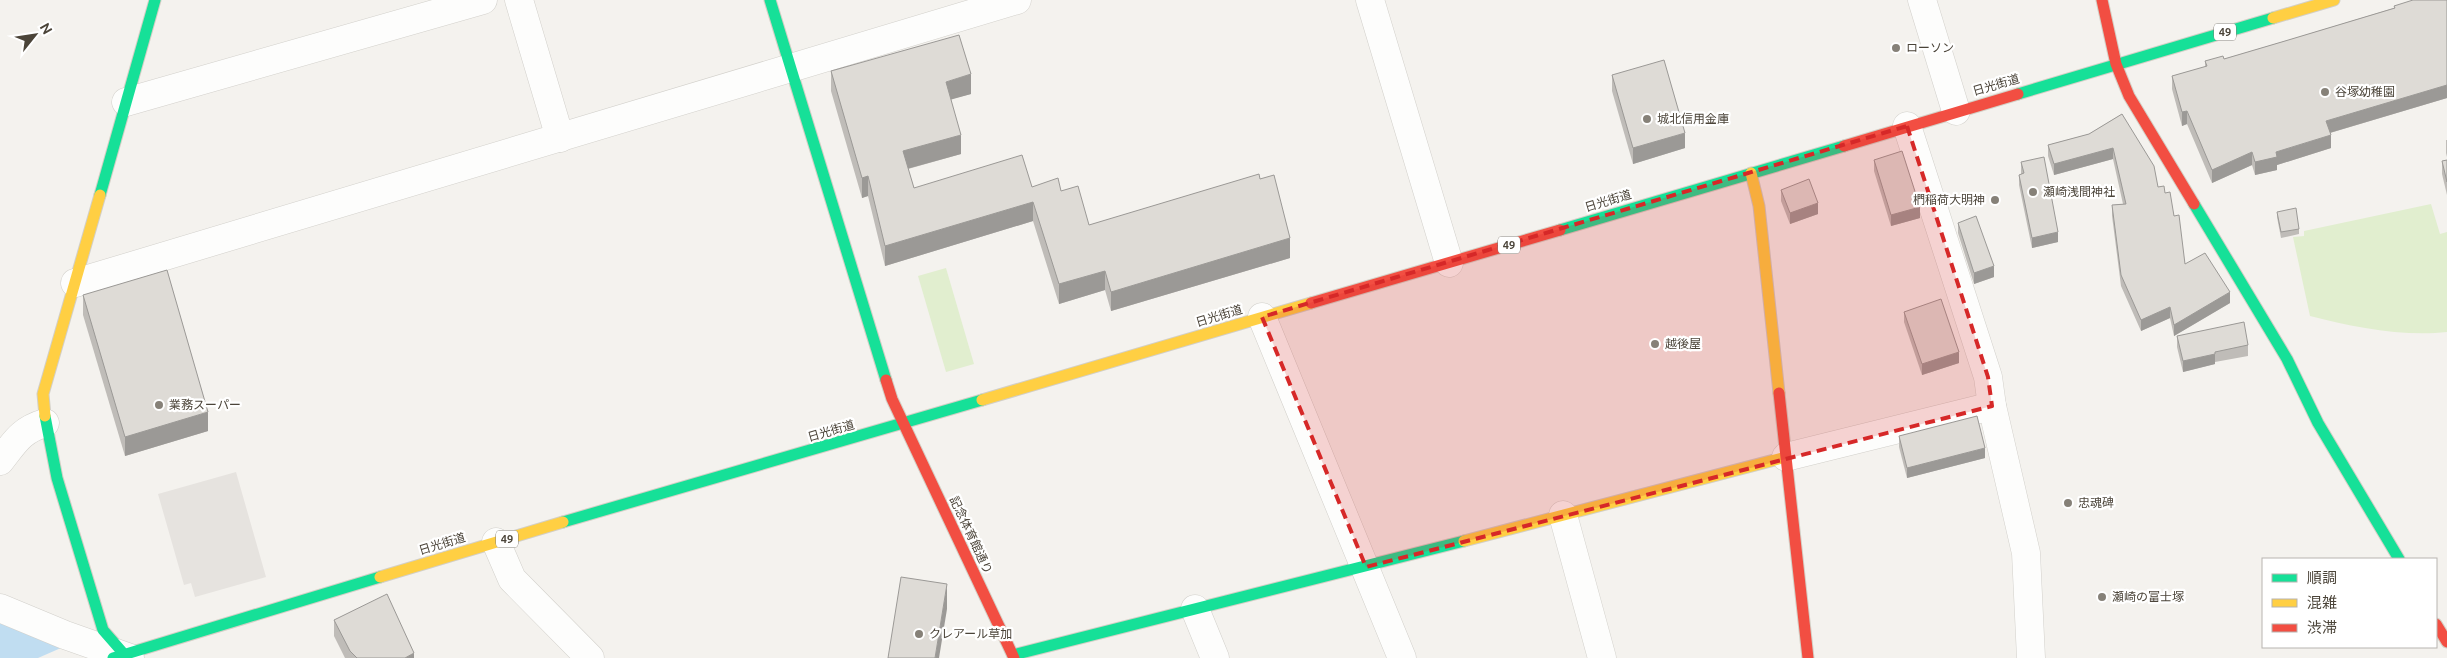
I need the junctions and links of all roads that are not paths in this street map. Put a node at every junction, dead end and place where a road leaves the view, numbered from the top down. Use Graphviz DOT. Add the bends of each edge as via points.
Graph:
graph roads {
  1 [pos="156,0"];
  2 [pos="484,0"];
  3 [pos="519,0"];
  4 [pos="770,0"];
  5 [pos="1017,0"];
  6 [pos="1370,0"];
  7 [pos="1922,0"];
  8 [pos="2102,0"];
  9 [pos="2334,0"];
  10 [pos="2116,64"];
  11 [pos="790,69"];
  12 [pos="126,102"];
  13 [pos="1956,111"];
  14 [pos="1907,126"];
  15 [pos="560,138"];
  16 [pos="1751,173"];
  17 [pos="1449,263"];
  18 [pos="75,283"];
  19 [pos="1262,317"];
  20 [pos="1992,406"];
  21 [pos="45,423"];
  22 [pos="902,424"];
  23 [pos="1786,457"];
  24 [pos="0,461"];
  25 [pos="1563,515"];
  26 [pos="496,542"];
  27 [pos="2398,558"];
  28 [pos="1366,567"];
  29 [pos="0,608"];
  30 [pos="1195,609"];
  31 [pos="2437,626"];
  32 [pos="2447,642"];
  33 [pos="122,657"];
  34 [pos="1014,657"];
  35 [pos="2029,657"];
  36 [pos="590,658"];
  37 [pos="1215,658"];
  38 [pos="1402,658"];
  39 [pos="1602,658"];
  40 [pos="1808,658"];
  1 -- 12 [label="street"];
  2 -- 12 [label="street"];
  3 -- 15 [label="street"];
  4 -- 11 [label="street, 記念体育館通り"];
  5 -- 11 [label="street"];
  6 -- 17 [label="street"];
  7 -- 13 [label="street"];
  8 -- 10 [label="street"];
  9 -- 10 [label="street, 日光街道 / 49"];
  10 -- 13 [label="street, 日光街道 / 49"];
  10 -- 27 [label="street" via="2129,96 2287,359 2318,422"];
  11 -- 15 [label="street"];
  11 -- 22 [label="street, 記念体育館通り"];
  12 -- 18 [label="street"];
  13 -- 14 [label="street, 日光街道 / 49"];
  14 -- 16 [label="street, 日光街道 / 49"];
  14 -- 20 [label="street" via="1988,377"];
  15 -- 18 [label="street"];
  16 -- 17 [label="street, 日光街道 / 49"];
  16 -- 23 [label="street" via="1759,206"];
  17 -- 19 [label="street, 日光街道 / 49"];
  18 -- 21 [label="street" via="43,394"];
  19 -- 22 [label="street, 日光街道 / 49"];
  19 -- 28 [label="street"];
  20 -- 23 [label="street"];
  20 -- 35 [label="street" via="2026,553"];
  21 -- 24 [label="street" via="20,435"];
  21 -- 33 [label="street" via="57,478 104,630"];
  22 -- 26 [label="street, 日光街道 / 49"];
  22 -- 34 [label="street, 記念体育館通り"];
  23 -- 25 [label="street"];
  23 -- 40 [label="street"];
  25 -- 28 [label="street"];
  25 -- 39 [label="street"];
  26 -- 33 [label="street, 日光街道 / 49"];
  26 -- 36 [label="street" via="512,579"];
  28 -- 30 [label="street"];
  28 -- 38 [label="street"];
  29 -- 33 [label="street"];
  30 -- 34 [label="street"];
  30 -- 37 [label="street"];
  31 -- 32 [label="street"];
}
